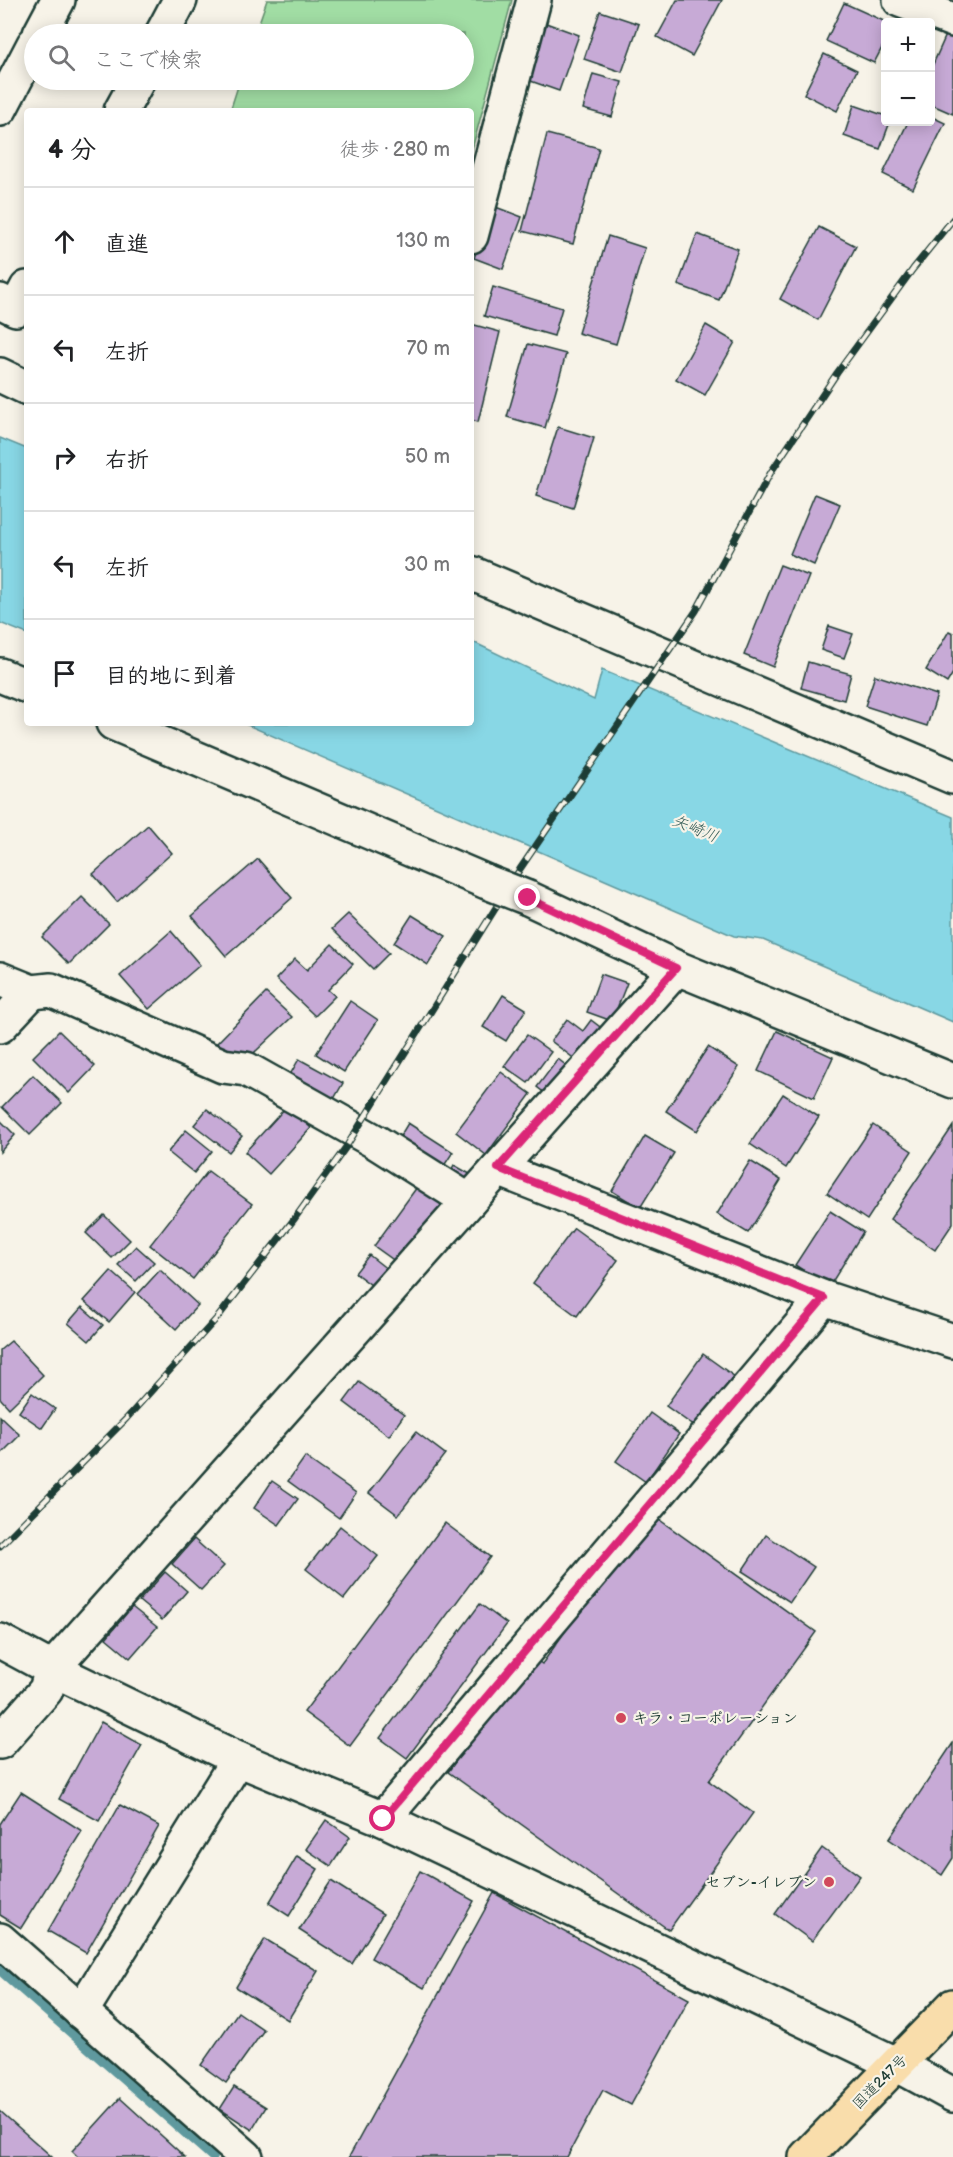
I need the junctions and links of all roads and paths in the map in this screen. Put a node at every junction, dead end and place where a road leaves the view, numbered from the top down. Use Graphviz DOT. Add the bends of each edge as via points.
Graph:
graph roads {
  1 [pos="58,0"];
  2 [pos="180,0"];
  3 [pos="534,0"];
  4 [pos="900,0"];
  5 [pos="953,20"];
  6 [pos="45,24"];
  7 [pos="167,24"];
  8 [pos="24,63"];
  9 [pos="133,90"];
  10 [pos="0,108"];
  11 [pos="123,108"];
  12 [pos="474,225"];
  13 [pos="24,294"];
  14 [pos="0,301"];
  15 [pos="0,375"];
  16 [pos="24,387"];
  17 [pos="474,574"];
  18 [pos="0,675"];
  19 [pos="24,685"];
  20 [pos="120,726"];
  21 [pos="953,777"];
  22 [pos="676,968"];
  23 [pos="0,979"];
  24 [pos="32,992"];
  25 [pos="0,1026"];
  26 [pos="953,1081"];
  27 [pos="498,1168"];
  28 [pos="469,1201"];
  29 [pos="824,1298"];
  30 [pos="953,1341"];
  31 [pos="0,1641"];
  32 [pos="52,1669"];
  33 [pos="0,1742"];
  34 [pos="238,1760"];
  35 [pos="383,1819"];
  36 [pos="0,1940"];
  37 [pos="953,2006"];
  38 [pos="81,2012"];
  39 [pos="898,2065"];
  40 [pos="953,2095"];
  41 [pos="246,2157"];
  42 [pos="807,2157"];
  1 -- 6 [label="street"];
  2 -- 7 [label="street"];
  3 -- 12 [label="street"];
  4 -- 5 [label="street"];
  8 -- 10 [label="street"];
  9 -- 11 [label="street"];
  13 -- 14 [label="street" via="16,309"];
  15 -- 16 [label="street"];
  17 -- 21 [label="street"];
  18 -- 19 [label="street"];
  20 -- 22 [label="street, bridge" via="528,898"];
  22 -- 26 [label="street"];
  22 -- 27 [label="street"];
  23 -- 24 [label="street"];
  24 -- 25 [label="street"];
  24 -- 28 [label="street" via="51,990 223,1066 246,1069 376,1142"];
  27 -- 28 [label="street"];
  27 -- 29 [label="street"];
  28 -- 32 [label="street"];
  29 -- 30 [label="street"];
  29 -- 35 [label="street"];
  31 -- 32 [label="street"];
  32 -- 33 [label="street" via="46,1690"];
  32 -- 34 [label="street"];
  34 -- 35 [label="street"];
  34 -- 38 [label="street"];
  35 -- 39 [label="street"];
  36 -- 38 [label="street"];
  37 -- 39 [label="highway, 国道247号"];
  38 -- 41 [label="street"];
  39 -- 40 [label="street"];
  39 -- 42 [label="highway, 国道247号"];
}
